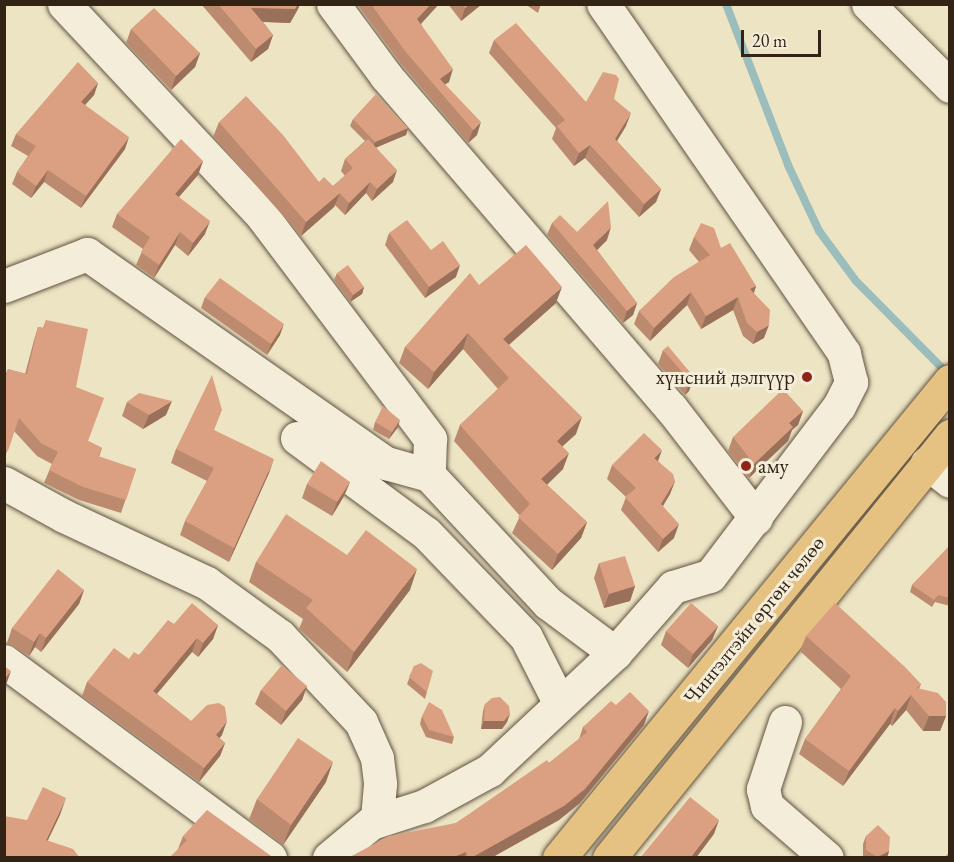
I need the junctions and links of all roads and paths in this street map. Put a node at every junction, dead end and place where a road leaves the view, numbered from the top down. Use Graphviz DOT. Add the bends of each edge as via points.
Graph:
graph roads {
  1 [pos="63,4"];
  2 [pos="333,4"];
  3 [pos="603,4"];
  4 [pos="868,4"];
  5 [pos="950,86"];
  6 [pos="4,286"];
  7 [pos="950,381"];
  8 [pos="950,436"];
  9 [pos="297,438"];
  10 [pos="938,472"];
  11 [pos="429,475"];
  12 [pos="4,483"];
  13 [pos="756,518"];
  14 [pos="615,652"];
  15 [pos="4,661"];
  16 [pos="560,704"];
  17 [pos="785,722"];
  18 [pos="377,821"];
  19 [pos="270,858"];
  20 [pos="329,858"];
  21 [pos="559,858"];
  22 [pos="609,858"];
  23 [pos="827,858"];
  1 -- 11 [label="street" via="263,217 430,439"];
  2 -- 13 [label="street" via="386,76 671,408"];
  3 -- 13 [label="street" via="844,353 851,382 839,406"];
  4 -- 5 [label="street"];
  6 -- 11 [label="street" via="87,254 386,463"];
  7 -- 21 [label="main road, Чингэлтэйн өргөн чөлөө"];
  8 -- 10 [label="main road, Чингэлтэйн өргөн чөлөө"];
  9 -- 16 [label="street" via="426,533 526,637"];
  10 -- 22 [label="main road, Чингэлтэйн өргөн чөлөө"];
  11 -- 14 [label="street" via="548,603"];
  12 -- 18 [label="street" via="64,516 207,583 280,636 361,722 377,758"];
  13 -- 14 [label="street" via="710,576 673,587"];
  14 -- 16 [label="street"];
  15 -- 19 [label="street"];
  16 -- 18 [label="street" via="490,770 424,806"];
  17 -- 23 [label="street" via="764,789 767,806"];
  18 -- 20 [label="street"];
}
